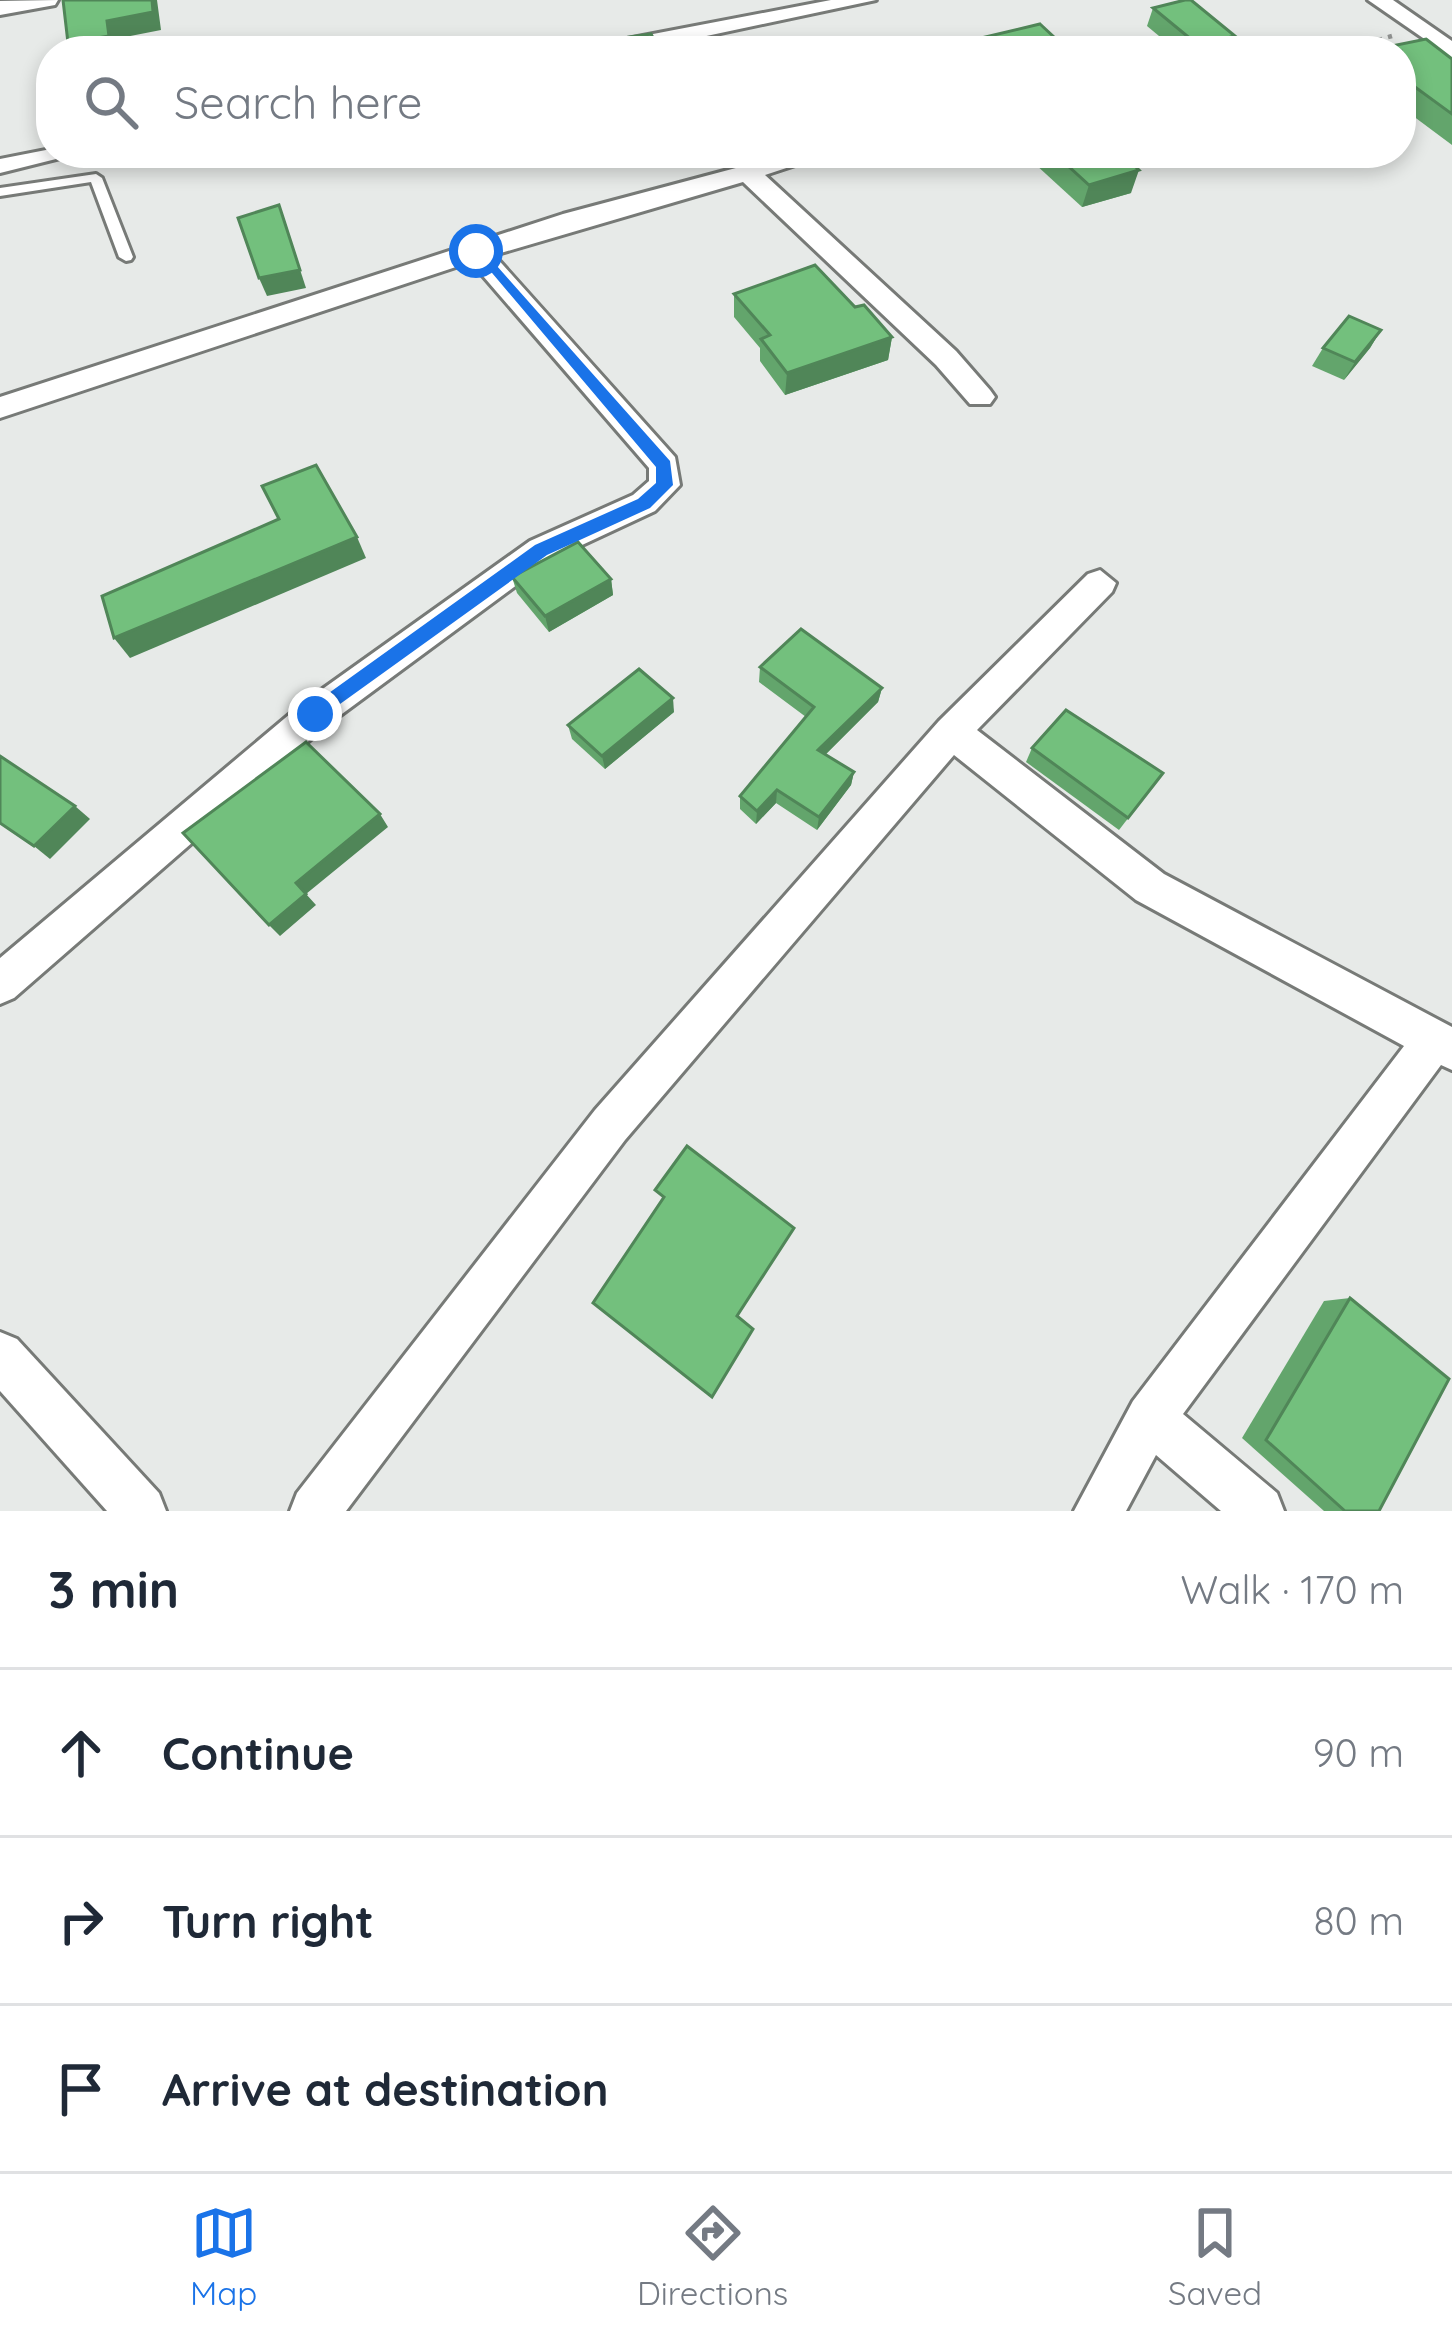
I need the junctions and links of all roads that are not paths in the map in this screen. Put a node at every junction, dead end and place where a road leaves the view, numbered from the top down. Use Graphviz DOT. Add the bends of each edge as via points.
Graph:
graph roads {
  1 [pos="47,0"];
  2 [pos="865,0"];
  3 [pos="1379,0"];
  4 [pos="10,4"];
  5 [pos="679,36"];
  6 [pos="1452,51"];
  7 [pos="36,159"];
  8 [pos="0,166"];
  9 [pos="754,168"];
  10 [pos="745,170"];
  11 [pos="0,192"];
  12 [pos="476,251"];
  13 [pos="126,257"];
  14 [pos="980,397"];
  15 [pos="0,408"];
  16 [pos="1100,583"];
  17 [pos="952,732"];
  18 [pos="0,984"];
  19 [pos="1443,1044"];
  20 [pos="0,1356"];
  21 [pos="1150,1418"];
  22 [pos="141,1511"];
  23 [pos="315,1511"];
  24 [pos="1099,1511"];
  25 [pos="1259,1511"];
  1 -- 4 [label="street"];
  2 -- 5 [label="street"];
  3 -- 6 [label="street"];
  7 -- 8 [label="street"];
  9 -- 10 [label="street"];
  10 -- 12 [label="street"];
  10 -- 14 [label="street"];
  11 -- 13 [label="lane" via="96,178"];
  12 -- 15 [label="street"];
  12 -- 18 [label="street" via="664,465 664,485 644,503 541,550 315,714"];
  16 -- 17 [label="street"];
  17 -- 19 [label="street" via="1150,887"];
  17 -- 23 [label="street" via="610,1125"];
  19 -- 21 [label="street"];
  20 -- 22 [label="street"];
  21 -- 24 [label="street"];
  21 -- 25 [label="street"];
}
